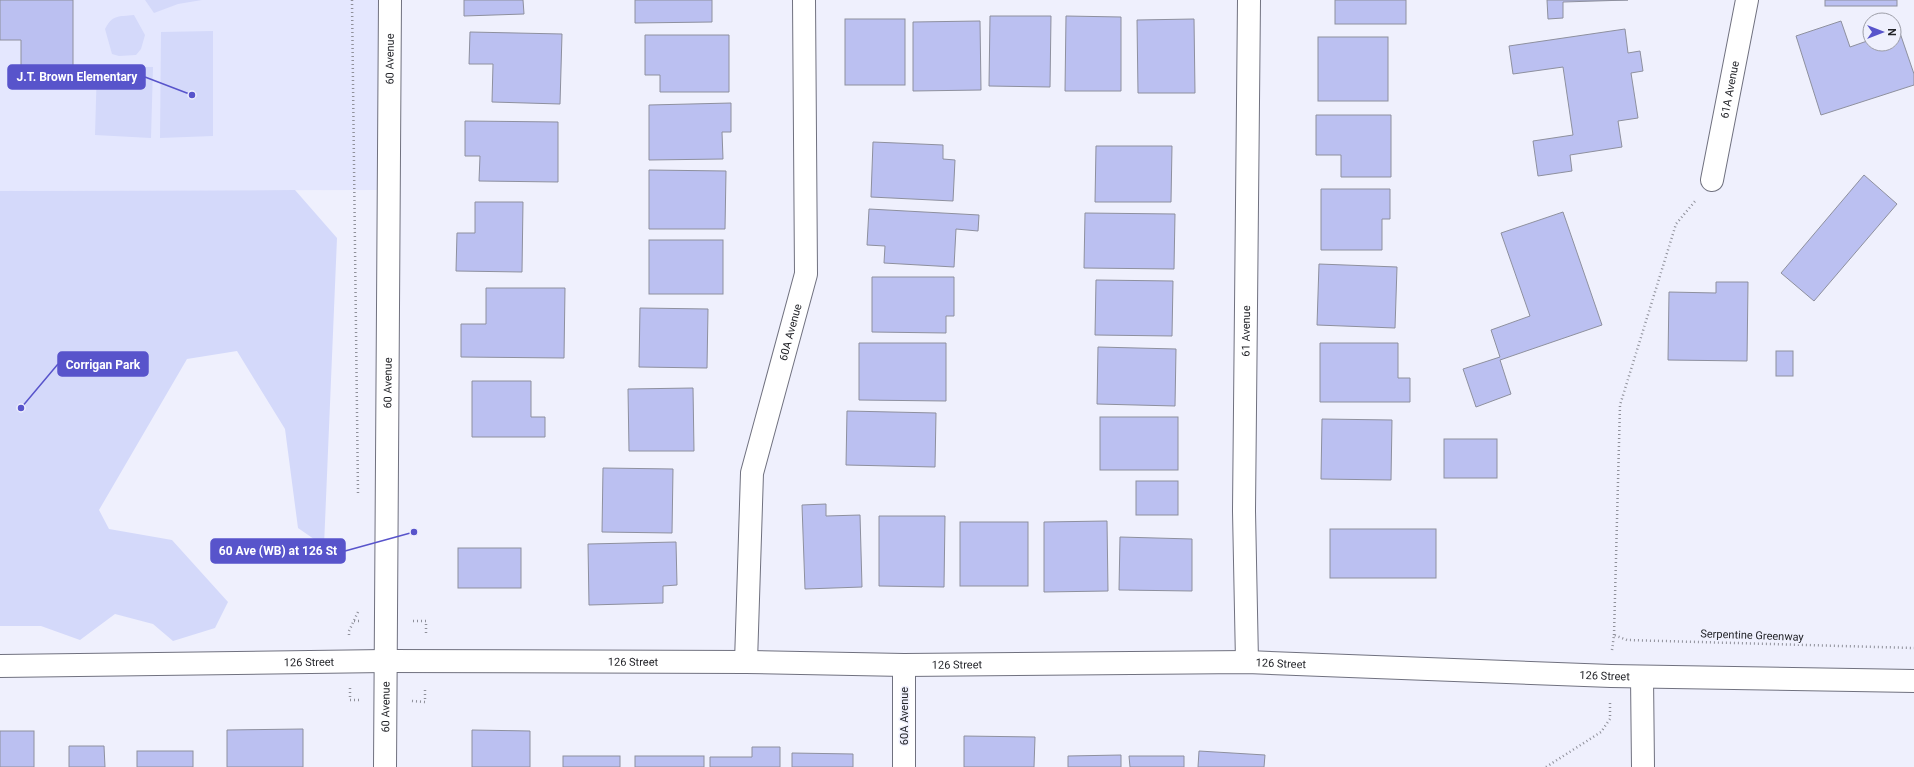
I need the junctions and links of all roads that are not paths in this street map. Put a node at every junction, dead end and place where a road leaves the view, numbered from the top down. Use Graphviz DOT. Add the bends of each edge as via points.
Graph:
graph roads {
  1 [pos="390,0"];
  2 [pos="804,0"];
  3 [pos="1249,0"];
  4 [pos="1747,0"];
  5 [pos="1712,180"];
  6 [pos="386,661"];
  7 [pos="746,662"];
  8 [pos="1247,662"];
  9 [pos="0,666"];
  10 [pos="904,666"];
  11 [pos="1642,677"];
  12 [pos="1914,681"];
  13 [pos="385,767"];
  14 [pos="904,767"];
  15 [pos="1643,767"];
  1 -- 6 [label="street, 60 Avenue"];
  2 -- 7 [label="street, 60A Avenue" via="806,274 752,473"];
  3 -- 8 [label="street, 61 Avenue" via="1244,511"];
  4 -- 5 [label="street, 61A Avenue"];
  6 -- 7 [label="street, 126 Street"];
  6 -- 9 [label="street, 126 Street"];
  6 -- 13 [label="street, 60 Avenue"];
  7 -- 10 [label="street, 126 Street"];
  8 -- 10 [label="street, 126 Street"];
  8 -- 11 [label="street, 126 Street"];
  10 -- 14 [label="street, 60A Avenue"];
  11 -- 12 [label="street, 126 Street"];
  11 -- 15 [label="street"];
}
